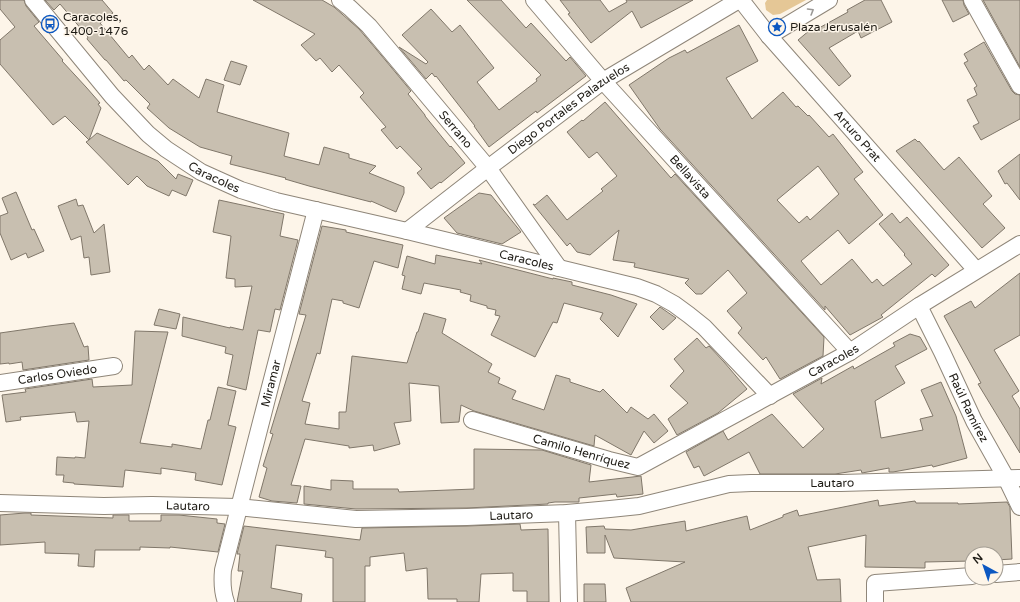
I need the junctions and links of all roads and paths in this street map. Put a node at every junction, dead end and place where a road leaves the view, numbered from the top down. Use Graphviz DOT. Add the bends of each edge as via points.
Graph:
graph roads {
  1 [pos="33,0"];
  2 [pos="340,0"];
  3 [pos="534,0"];
  4 [pos="740,0"];
  5 [pos="829,0"];
  6 [pos="972,0"];
  7 [pos="769,36"];
  8 [pos="603,81"];
  9 [pos="1020,86"];
  10 [pos="488,168"];
  11 [pos="316,210"];
  12 [pos="407,231"];
  13 [pos="1020,244"];
  14 [pos="559,268"];
  15 [pos="976,270"];
  16 [pos="919,306"];
  17 [pos="850,352"];
  18 [pos="114,366"];
  19 [pos="0,383"];
  20 [pos="770,396"];
  21 [pos="472,420"];
  22 [pos="1013,478"];
  23 [pos="0,503"];
  24 [pos="238,507"];
  25 [pos="1020,507"];
  26 [pos="566,513"];
  27 [pos="1020,572"];
  28 [pos="1004,573"];
  29 [pos="964,577"];
  30 [pos="226,602"];
  31 [pos="569,602"];
  32 [pos="875,602"];
  1 -- 11 [label="street, Caracoles" via="112,96 166,149 201,172 242,190"];
  2 -- 10 [label="street, Serrano" via="369,26"];
  3 -- 8 [label="street, Bellavista"];
  4 -- 7 [label="street, Arturo Prat"];
  4 -- 8 [label="street, Diego Portales Palazuelos"];
  7 -- 5 [label="street, one-way"];
  6 -- 9 [label="street"];
  7 -- 15 [label="street, Arturo Prat"];
  8 -- 10 [label="street, Diego Portales Palazuelos"];
  8 -- 17 [label="street, Bellavista"];
  10 -- 12 [label="street, Diego Portales Palazuelos"];
  10 -- 14 [label="street, Serrano"];
  11 -- 12 [label="street, Caracoles"];
  11 -- 24 [label="street, Miramar"];
  12 -- 14 [label="street, Caracoles"];
  13 -- 15 [label="street, Caracoles"];
  14 -- 20 [label="street, Caracoles" via="637,287 674,304 704,327"];
  15 -- 16 [label="street, Caracoles"];
  16 -- 17 [label="street, Caracoles"];
  16 -- 22 [label="street, Raúl Ramírez" via="974,421"];
  17 -- 20 [label="street, Caracoles"];
  18 -- 19 [label="street, Carlos Oviedo"];
  20 -- 21 [label="street, Camilo Henríquez" via="638,468"];
  22 -- 25 [label="street, Raúl Ramírez"];
  22 -- 26 [label="street, Lautaro" via="729,484 639,506"];
  23 -- 24 [label="street, Lautaro"];
  24 -- 26 [label="street, Lautaro" via="356,518"];
  24 -- 30 [label="street, Miramar" via="223,570 222,584"];
  26 -- 31 [label="street"];
  27 -- 28 [label="street"];
  29 -- 32 [label="street" via="875,583"];
}
